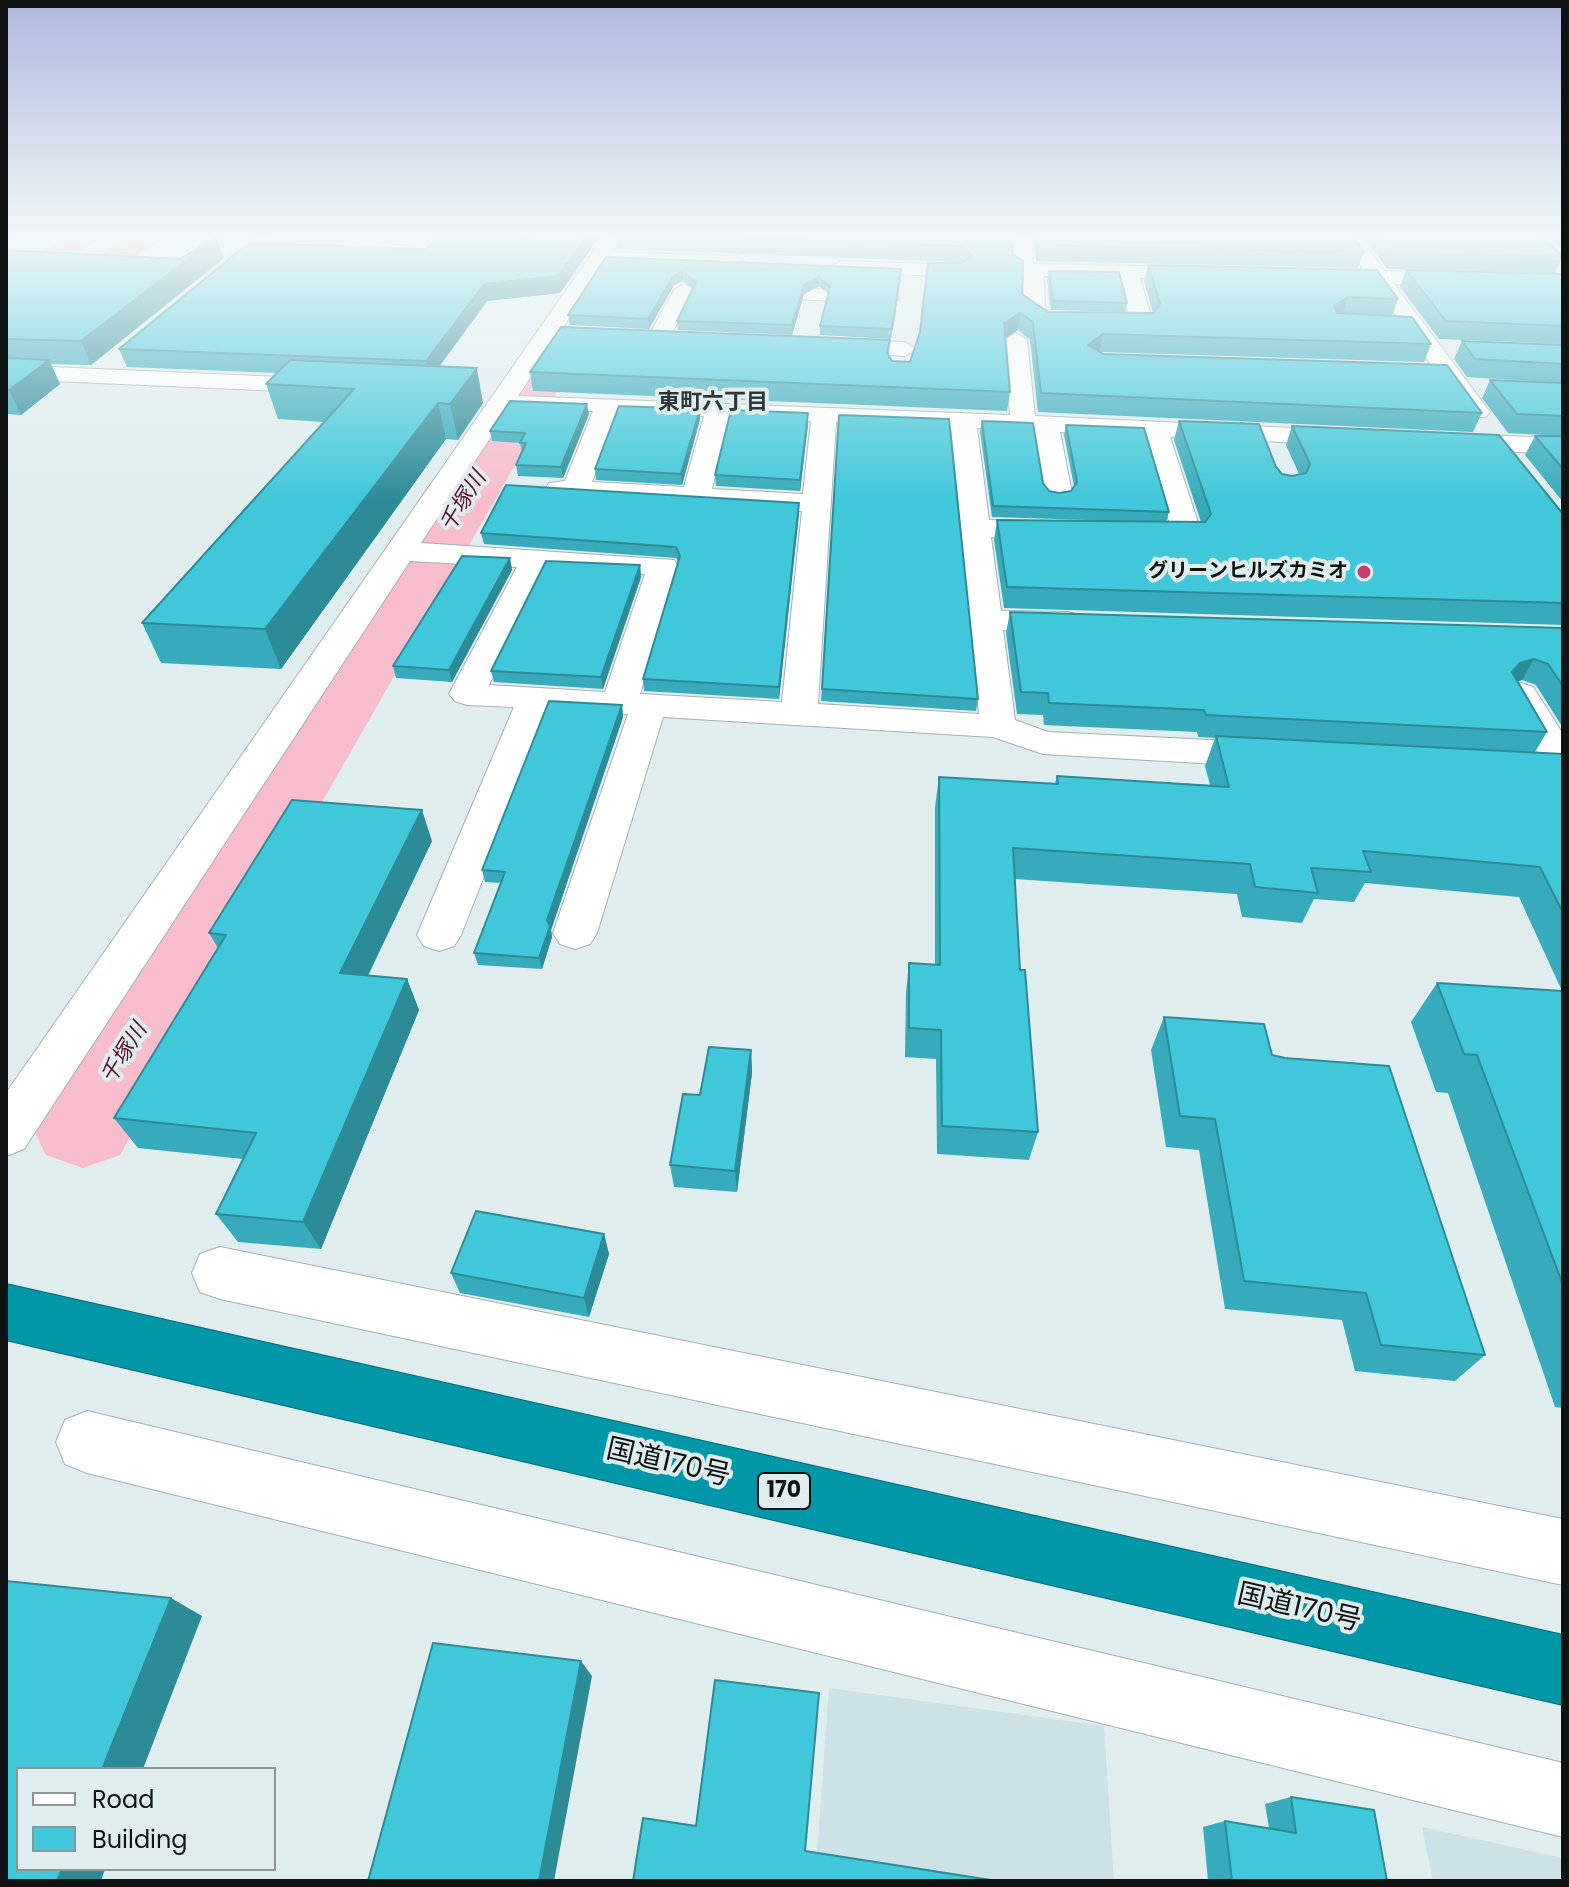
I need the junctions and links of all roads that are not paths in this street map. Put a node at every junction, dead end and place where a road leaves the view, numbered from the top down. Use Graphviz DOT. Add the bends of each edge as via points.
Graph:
graph roads {
  1 [pos="553,324"];
  2 [pos="668,324"];
  3 [pos="908,324"];
  4 [pos="1386,325"];
  5 [pos="1416,326"];
  6 [pos="546,334"];
  7 [pos="574,335"];
  8 [pos="630,337"];
  9 [pos="658,339"];
  10 [pos="687,340"];
  11 [pos="1016,340"];
  12 [pos="803,345"];
  13 [pos="905,349"];
  14 [pos="1432,349"];
  15 [pos="1461,350"];
  16 [pos="120,357"];
  17 [pos="6,372"];
  18 [pos="901,372"];
  19 [pos="1417,372"];
  20 [pos="96,377"];
  21 [pos="1454,380"];
  22 [pos="348,387"];
  23 [pos="1488,388"];
  24 [pos="474,392"];
  25 [pos="514,399"];
  26 [pos="608,405"];
  27 [pos="1225,406"];
  28 [pos="718,410"];
  29 [pos="824,414"];
  30 [pos="963,421"];
  31 [pos="1035,424"];
  32 [pos="1155,429"];
  33 [pos="1235,432"];
  34 [pos="1265,434"];
  35 [pos="1375,439"];
  36 [pos="1421,441"];
  37 [pos="1499,444"];
  38 [pos="1563,446"];
  39 [pos="1276,460"];
  40 [pos="1517,467"];
  41 [pos="531,487"];
  42 [pos="575,490"];
  43 [pos="1058,493"];
  44 [pos="696,496"];
  45 [pos="817,503"];
  46 [pos="976,528"];
  47 [pos="1081,531"];
  48 [pos="1111,532"];
  49 [pos="423,553"];
  50 [pos="536,559"];
  51 [pos="986,620"];
  52 [pos="1095,623"];
  53 [pos="1521,694"];
  54 [pos="536,698"];
  55 [pos="634,704"];
  56 [pos="799,714"];
  57 [pos="998,726"];
  58 [pos="1311,757"];
  59 [pos="1552,767"];
  60 [pos="575,933"];
  61 [pos="439,935"];
  62 [pos="6,1134"];
  63 [pos="220,1273"];
  64 [pos="6,1312"];
  65 [pos="87,1442"];
  66 [pos="1563,1552"];
  67 [pos="1563,1670"];
  68 [pos="1563,1800"];
  1 -- 6 [label="street"];
  2 -- 9 [label="street"];
  3 -- 13 [label="street"];
  4 -- 5 [label="street"];
  5 -- 14 [label="street"];
  6 -- 7 [label="street"];
  6 -- 25 [label="street"];
  8 -- 9 [label="street"];
  9 -- 10 [label="street"];
  11 -- 31 [label="street"];
  12 -- 13 [label="street"];
  13 -- 18 [label="street"];
  14 -- 15 [label="street"];
  14 -- 21 [label="street"];
  16 -- 20 [label="street"];
  17 -- 20 [label="street"];
  19 -- 21 [label="street"];
  20 -- 22 [label="street"];
  21 -- 23 [label="street"];
  21 -- 37 [label="street"];
  24 -- 25 [label="street"];
  25 -- 26 [label="street"];
  25 -- 49 [label="street"];
  26 -- 28 [label="street"];
  26 -- 42 [label="street"];
  27 -- 33 [label="street"];
  28 -- 29 [label="street"];
  28 -- 44 [label="street"];
  29 -- 30 [label="street"];
  29 -- 45 [label="street"];
  30 -- 31 [label="street"];
  30 -- 46 [label="street"];
  31 -- 32 [label="street"];
  31 -- 43 [label="street"];
  32 -- 33 [label="street"];
  32 -- 48 [label="street" via="1187,535"];
  33 -- 34 [label="street"];
  34 -- 35 [label="street"];
  34 -- 39 [label="street"];
  36 -- 37 [label="street"];
  37 -- 38 [label="street"];
  37 -- 40 [label="street"];
  41 -- 42 [label="street"];
  42 -- 44 [label="street"];
  44 -- 45 [label="street"];
  45 -- 56 [label="street"];
  46 -- 47 [label="street"];
  46 -- 51 [label="street"];
  49 -- 50 [label="street"];
  49 -- 62 [label="street"];
  50 -- 54 [label="street" via="467,694"];
  50 -- 55 [label="street" via="663,566"];
  51 -- 52 [label="street"];
  51 -- 57 [label="street"];
  53 -- 59 [label="street"];
  54 -- 55 [label="street"];
  54 -- 61 [label="street"];
  55 -- 56 [label="street"];
  55 -- 60 [label="street"];
  56 -- 57 [label="street"];
  57 -- 58 [label="street" via="1043,743"];
  63 -- 66 [label="street"];
  64 -- 67 [label="highway, 国道170号 / 170"];
  65 -- 68 [label="street"];
}
